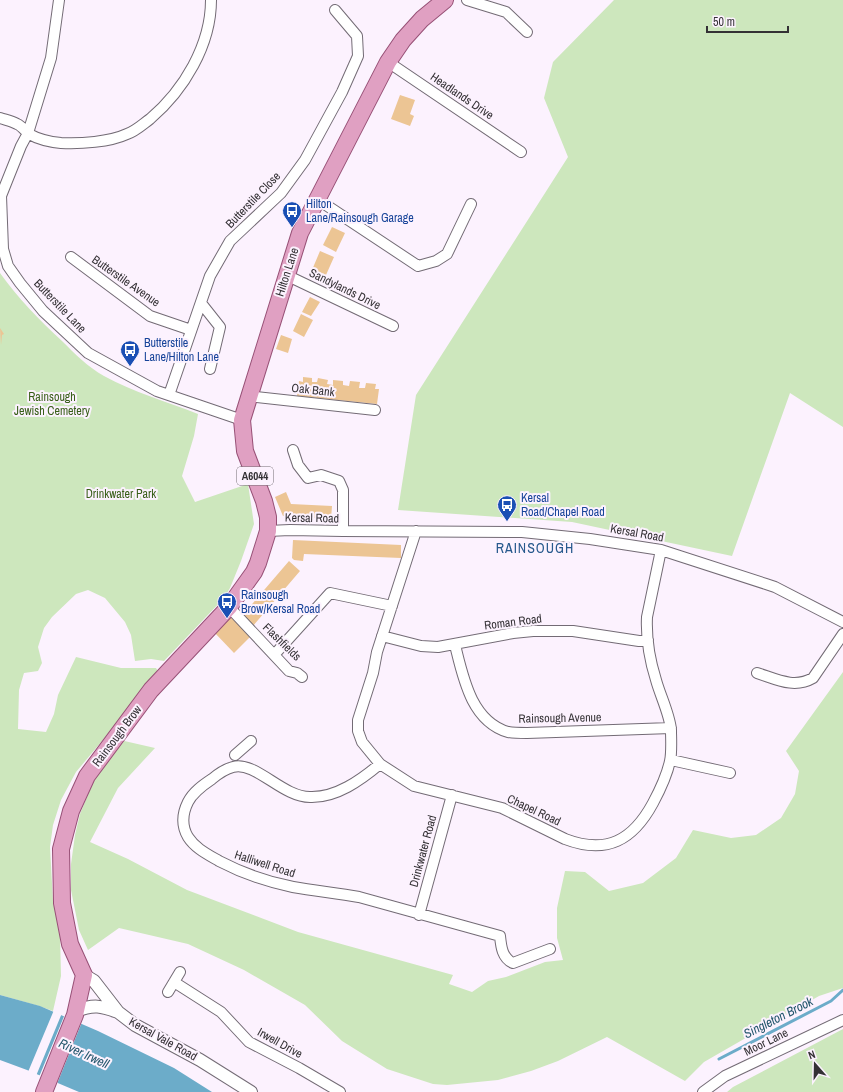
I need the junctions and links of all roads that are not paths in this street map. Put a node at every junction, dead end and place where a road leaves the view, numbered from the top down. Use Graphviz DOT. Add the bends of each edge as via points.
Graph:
graph roads {
  1 [pos="59,0"];
  2 [pos="211,0"];
  3 [pos="445,0"];
  4 [pos="467,0"];
  5 [pos="335,10"];
  6 [pos="527,32"];
  7 [pos="388,62"];
  8 [pos="0,118"];
  9 [pos="28,133"];
  10 [pos="521,152"];
  11 [pos="0,196"];
  12 [pos="317,199"];
  13 [pos="471,204"];
  14 [pos="71,257"];
  15 [pos="286,275"];
  16 [pos="201,302"];
  17 [pos="393,326"];
  18 [pos="191,330"];
  19 [pos="210,369"];
  20 [pos="169,395"];
  21 [pos="248,396"];
  22 [pos="375,410"];
  23 [pos="242,420"];
  24 [pos="293,450"];
  25 [pos="268,531"];
  26 [pos="343,531"];
  27 [pos="416,531"];
  28 [pos="661,550"];
  29 [pos="392,606"];
  30 [pos="229,607"];
  31 [pos="843,622"];
  32 [pos="843,634"];
  33 [pos="382,636"];
  34 [pos="648,640"];
  35 [pos="455,645"];
  36 [pos="274,655"];
  37 [pos="757,673"];
  38 [pos="302,677"];
  39 [pos="671,728"];
  40 [pos="251,741"];
  41 [pos="235,755"];
  42 [pos="671,760"];
  43 [pos="380,764"];
  44 [pos="730,774"];
  45 [pos="452,795"];
  46 [pos="420,915"];
  47 [pos="550,949"];
  48 [pos="180,972"];
  49 [pos="84,975"];
  50 [pos="174,982"];
  51 [pos="168,992"];
  52 [pos="76,1010"];
  53 [pos="118,1012"];
  54 [pos="843,1020"];
  55 [pos="44,1092"];
  56 [pos="251,1092"];
  57 [pos="340,1092"];
  58 [pos="703,1092"];
  1 -- 9 [label="street, Butterstile Lane" via="51,58"];
  2 -- 9 [label="street" via="203,45 191,70 174,95 140,127 128,134 86,142 60,143 37,138"];
  3 -- 7 [label="main road, Hilton Lane / A6044" via="402,40"];
  4 -- 6 [label="street" via="506,12"];
  5 -- 16 [label="street, Butterstile Close" via="357,36 358,56 342,92 305,160 281,193 230,242 210,276"];
  7 -- 10 [label="street, Headlands Drive"];
  7 -- 12 [label="main road, Hilton Lane / A6044"];
  8 -- 9 [label="street" via="18,124"];
  9 -- 11 [label="street, Butterstile Lane"];
  11 -- 20 [label="street, Butterstile Lane" via="3,250 8,266 43,311 88,353"];
  12 -- 13 [label="street" via="418,266 436,261 447,254"];
  12 -- 15 [label="main road, Hilton Lane / A6044" via="300,234"];
  14 -- 18 [label="street, Butterstile Avenue" via="84,262 150,316"];
  15 -- 17 [label="street, Sandylands Drive"];
  15 -- 21 [label="main road, Hilton Lane / A6044"];
  16 -- 18 [label="street, Butterstile Close"];
  16 -- 19 [label="street" via="220,327"];
  18 -- 20 [label="street, Butterstile Close"];
  20 -- 23 [label="street, Butterstile Lane"];
  21 -- 22 [label="street, Oak Bank"];
  21 -- 23 [label="main road, Hilton Lane / A6044"];
  23 -- 25 [label="main road, Hilton Lane / A6044" via="245,451 264,501"];
  24 -- 26 [label="street" via="298,465 308,478 321,475 339,481 343,490"];
  25 -- 26 [label="street, Kersal Road"];
  25 -- 30 [label="main road, Rainsough Brow" via="254,572"];
  26 -- 27 [label="street, Kersal Road"];
  27 -- 28 [label="street, Kersal Road" via="522,532"];
  27 -- 29 [label="street, Chapel Road"];
  28 -- 31 [label="street, Kersal Road" via="775,587"];
  28 -- 34 [label="street, Chapel Road" via="647,617"];
  29 -- 33 [label="street, Chapel Road"];
  29 -- 36 [label="street" via="330,593"];
  30 -- 36 [label="street, Flashfields"];
  30 -- 49 [label="main road, Rainsough Brow" via="151,690 87,776 71,811 61,849 62,903 70,944"];
  32 -- 37 [label="street" via="813,678 806,682 787,682"];
  33 -- 35 [label="street, Roman Road" via="421,646"];
  33 -- 43 [label="street, Chapel Road" via="358,720 362,742"];
  34 -- 35 [label="street, Roman Road" via="639,641 573,631 533,631 491,636"];
  34 -- 39 [label="street, Chapel Road" via="655,679"];
  35 -- 39 [label="street, Rainsough Avenue" via="474,705 493,725 509,732"];
  36 -- 38 [label="street, Flashfields" via="289,671"];
  39 -- 42 [label="street, Chapel Road"];
  40 -- 41 [label="street"];
  42 -- 44 [label="street"];
  42 -- 45 [label="street, Chapel Road" via="659,793 641,824 628,835 609,844 596,846 575,843 502,808"];
  43 -- 45 [label="street, Chapel Road" via="414,786"];
  43 -- 46 [label="street, Halliwell Road" via="349,786 311,798 291,793 256,771 234,766 223,770 194,793 184,813 184,827 190,840 202,851 230,867 293,887 343,894"];
  45 -- 46 [label="street, Drinkwater Road"];
  46 -- 47 [label="street, Halliwell Road" via="500,936 505,956 513,963"];
  48 -- 50 [label="street"];
  49 -- 52 [label="main road"];
  49 -- 53 [label="street, Kersal Vale Road" via="94,981"];
  50 -- 51 [label="street"];
  50 -- 57 [label="street, Irwell Drive" via="221,1012 249,1042"];
  52 -- 53 [label="street" via="96,1006"];
  52 -- 55 [label="main road"];
  53 -- 56 [label="street, Kersal Vale Road" via="135,1025 200,1060"];
  54 -- 58 [label="street, Moor Lane" via="725,1076"];
}
